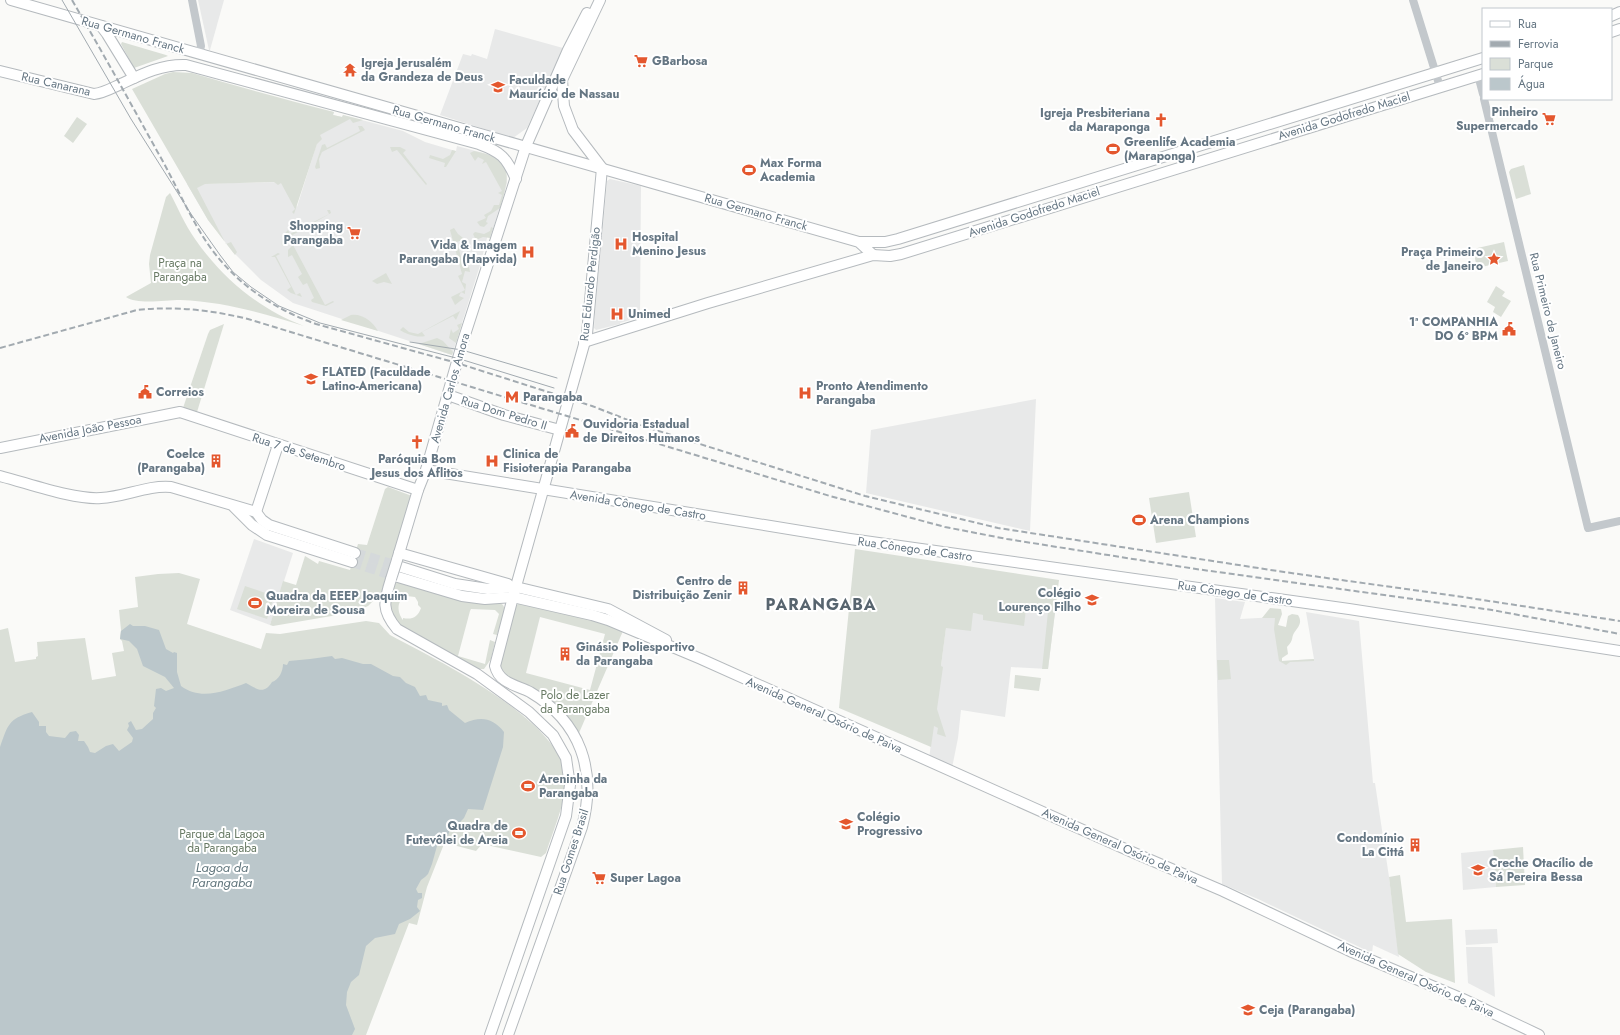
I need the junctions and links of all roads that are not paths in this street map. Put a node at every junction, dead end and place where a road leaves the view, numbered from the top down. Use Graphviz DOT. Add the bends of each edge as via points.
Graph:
graph roads {
  1 [pos="11,0"];
  2 [pos="192,0"];
  3 [pos="593,0"];
  4 [pos="600,0"];
  5 [pos="1413,0"];
  6 [pos="101,26"];
  7 [pos="199,54"];
  8 [pos="1482,58"];
  9 [pos="0,71"];
  10 [pos="1435,73"];
  11 [pos="1481,74"];
  12 [pos="134,78"];
  13 [pos="1482,84"];
  14 [pos="1440,87"];
  15 [pos="1484,100"];
  16 [pos="526,146"];
  17 [pos="602,168"];
  18 [pos="516,179"];
  19 [pos="1040,195"];
  20 [pos="1044,209"];
  21 [pos="859,242"];
  22 [pos="873,255"];
  23 [pos="584,342"];
  24 [pos="448,395"];
  25 [pos="180,412"];
  26 [pos="560,430"];
  27 [pos="278,445"];
  28 [pos="0,448"];
  29 [pos="426,470"];
  30 [pos="0,476"];
  31 [pos="544,489"];
  32 [pos="418,490"];
  33 [pos="232,506"];
  34 [pos="256,512"];
  35 [pos="1620,521"];
  36 [pos="850,539"];
  37 [pos="397,567"];
  38 [pos="516,587"];
  39 [pos="513,597"];
  40 [pos="397,629"];
  41 [pos="1620,651"];
  42 [pos="701,659"];
  43 [pos="495,666"];
  44 [pos="478,674"];
  45 [pos="490,1035"];
  46 [pos="508,1035"];
  47 [pos="1539,1035"];
  1 -- 6 [label="main road, Rua Germano Franck"];
  2 -- 7 [label="street" via="201,46"];
  3 -- 16 [label="main road, Avenida Carlos Amora"];
  4 -- 17 [label="main road" via="562,80 564,106 573,130"];
  5 -- 10 [label="street"];
  6 -- 7 [label="main road, Rua Germano Franck"];
  6 -- 12 [label="main road"];
  7 -- 12 [label="main road" via="161,62 138,72"];
  7 -- 16 [label="main road, Rua Germano Franck"];
  8 -- 10 [label="main road, Avenida Godofredo Maciel"];
  9 -- 12 [label="main road, Rua Canarana" via="89,94 104,92"];
  10 -- 14 [label="street"];
  10 -- 19 [label="main road, Avenida Godofredo Maciel"];
  11 -- 13 [label="street"];
  11 -- 14 [label="main road, Avenida Godofredo Maciel"];
  12 -- 18 [label="main road, Rua Germano Franck" via="163,66 186,65 479,144 502,156"];
  14 -- 20 [label="main road, Avenida Godofredo Maciel"];
  15 -- 35 [label="street, Rua Primeiro de Janeiro" via="1588,528"];
  16 -- 17 [label="main road, Rua Germano Franck"];
  16 -- 18 [label="main road, Avenida Carlos Amora"];
  17 -- 21 [label="main road, Rua Germano Franck"];
  17 -- 23 [label="main road, Rua Eduardo Perdigão" via="587,334"];
  18 -- 24 [label="main road, Avenida Carlos Amora"];
  19 -- 20 [label="main road"];
  19 -- 21 [label="main road, Avenida Godofredo Maciel" via="885,242"];
  20 -- 22 [label="main road, Avenida Godofredo Maciel" via="901,254"];
  21 -- 22 [label="main road, Rua Germano Franck"];
  22 -- 23 [label="main road, Avenida Godofredo Maciel" via="708,302"];
  23 -- 26 [label="main road, Rua Eduardo Perdigão"];
  24 -- 26 [label="main road, Rua Dom Pedro II" via="504,415"];
  24 -- 29 [label="main road, Avenida Carlos Amora"];
  25 -- 27 [label="main road, Rua 7 de Setembro"];
  25 -- 28 [label="main road, Avenida João Pessoa"];
  26 -- 31 [label="main road, Rua Eduardo Perdigão"];
  27 -- 32 [label="main road, Rua 7 de Setembro"];
  27 -- 34 [label="main road"];
  29 -- 31 [label="main road, Avenida Cônego de Castro"];
  29 -- 32 [label="main road, Avenida Carlos Amora"];
  30 -- 33 [label="main road" via="92,498 107,498 159,486 171,487"];
  31 -- 36 [label="main road, Avenida Cônego de Castro"];
  31 -- 38 [label="main road, Rua Eduardo Perdigão"];
  32 -- 37 [label="main road, Avenida Carlos Amora"];
  33 -- 34 [label="main road"];
  33 -- 34 [label="main road" via="267,535 354,557 264,523"];
  36 -- 41 [label="main road, Rua Cônego de Castro" via="1198,587"];
  37 -- 38 [label="main road"];
  37 -- 38 [label="main road, Avenida General Osório de Paiva" via="468,587"];
  37 -- 39 [label="main road, Avenida General Osório de Paiva" via="462,596 485,599"];
  37 -- 40 [label="main road, Avenida Carlos Amora" via="385,595 390,621"];
  38 -- 39 [label="main road"];
  38 -- 42 [label="main road, Avenida General Osório de Paiva" via="608,609"];
  39 -- 42 [label="main road, Avenida General Osório de Paiva" via="592,615"];
  39 -- 43 [label="main road"];
  40 -- 44 [label="main road, Rua Gomes Brasil"];
  42 -- 47 [label="main road, Avenida General Osório de Paiva" via="1223,891 1352,952 1463,999"];
  43 -- 44 [label="main road" via="484,675"];
  43 -- 46 [label="main road, Rua Gomes Brasil" via="501,678 542,700 561,717 581,750 588,789 582,827"];
  44 -- 45 [label="main road, Rua Gomes Brasil" via="529,712 553,735 566,758 570,785 566,816"];
}
